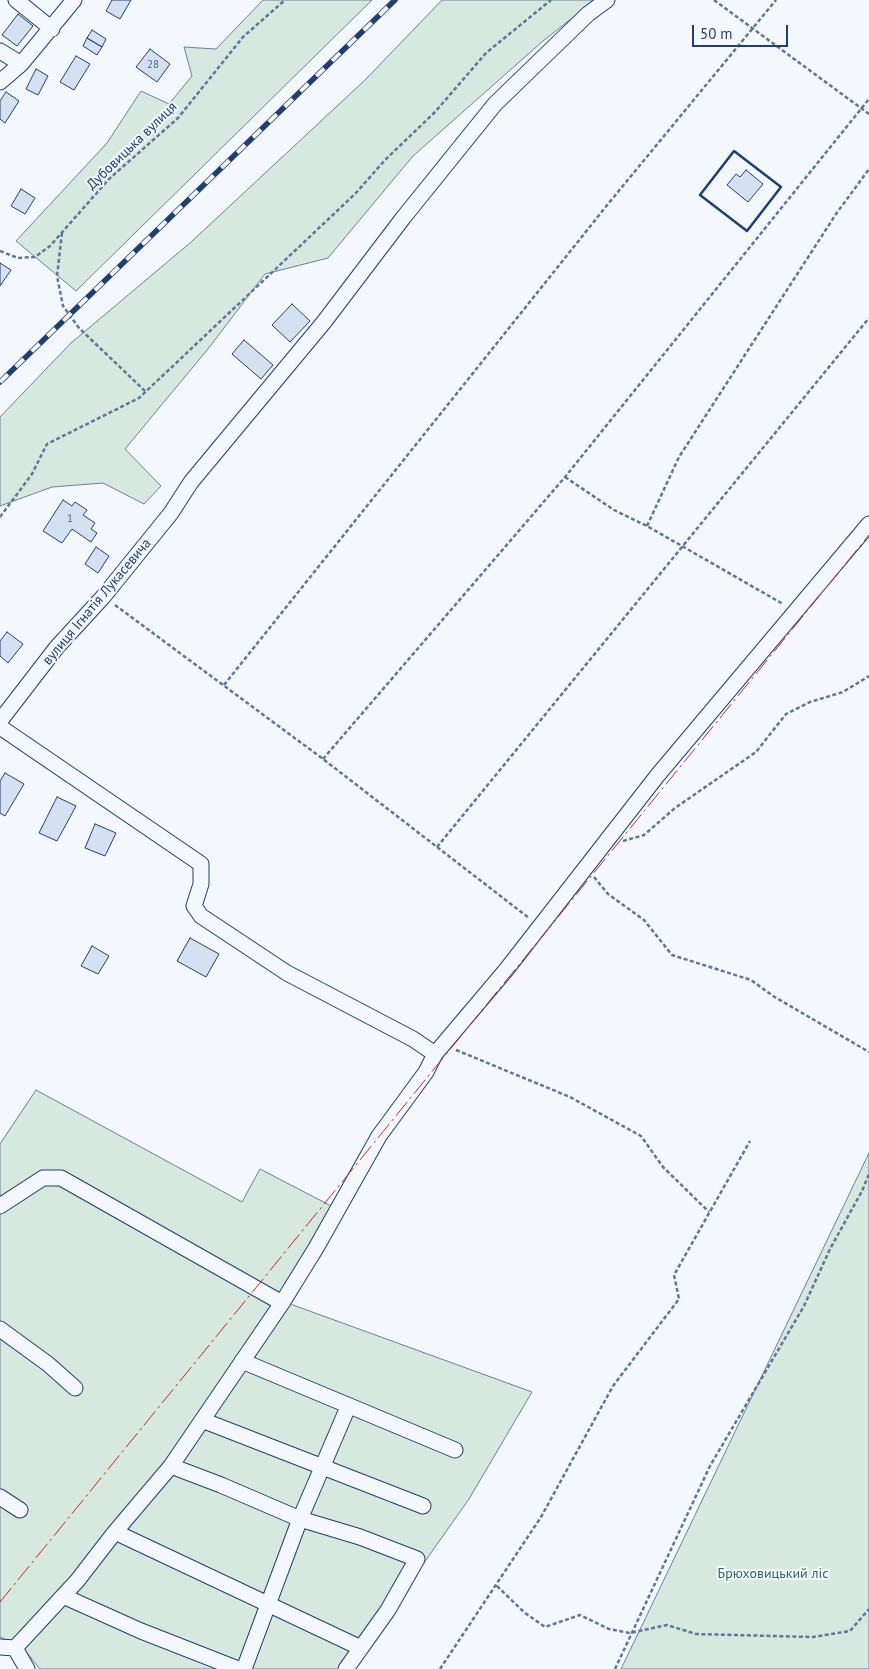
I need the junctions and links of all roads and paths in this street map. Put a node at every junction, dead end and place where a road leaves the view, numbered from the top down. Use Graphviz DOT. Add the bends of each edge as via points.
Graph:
graph roads {
  1 [pos="16,0"];
  2 [pos="74,0"];
  3 [pos="285,0"];
  4 [pos="552,0"];
  5 [pos="607,0"];
  6 [pos="714,0"];
  7 [pos="776,0"];
  8 [pos="753,28"];
  9 [pos="52,29"];
  10 [pos="0,51"];
  11 [pos="21,64"];
  12 [pos="0,82"];
  13 [pos="869,99"];
  14 [pos="861,108"];
  15 [pos="869,114"];
  16 [pos="869,169"];
  17 [pos="63,232"];
  18 [pos="0,251"];
  19 [pos="869,318"];
  20 [pos="146,392"];
  21 [pos="565,476"];
  22 [pos="0,517"];
  23 [pos="869,524"];
  24 [pos="647,526"];
  25 [pos="684,547"];
  26 [pos="103,596"];
  27 [pos="796,612"];
  28 [pos="869,676"];
  29 [pos="224,685"];
  30 [pos="0,721"];
  31 [pos="0,727"];
  32 [pos="323,758"];
  33 [pos="437,847"];
  34 [pos="598,849"];
  35 [pos="585,866"];
  36 [pos="539,926"];
  37 [pos="439,1049"];
  38 [pos="869,1052"];
  39 [pos="750,1142"];
  40 [pos="869,1174"];
  41 [pos="0,1206"];
  42 [pos="709,1213"];
  43 [pos="282,1302"];
  44 [pos="0,1329"];
  45 [pos="242,1361"];
  46 [pos="74,1388"];
  47 [pos="348,1407"];
  48 [pos="202,1420"];
  49 [pos="455,1450"];
  50 [pos="171,1466"];
  51 [pos="322,1466"];
  52 [pos="0,1497"];
  53 [pos="423,1506"];
  54 [pos="20,1510"];
  55 [pos="300,1519"];
  56 [pos="115,1532"];
  57 [pos="497,1586"];
  58 [pos="63,1596"];
  59 [pos="268,1605"];
  60 [pos="869,1609"];
  61 [pos="630,1633"];
  62 [pos="7,1648"];
  63 [pos="361,1648"];
  64 [pos="27,1669"];
  65 [pos="238,1669"];
  66 [pos="244,1669"];
  67 [pos="346,1669"];
  68 [pos="440,1669"];
  69 [pos="615,1669"];
  1 -- 9 [label="street"];
  2 -- 9 [label="street"];
  3 -- 17 [label="path, Дубовицька вулиця" via="242,37 178,118 109,179"];
  4 -- 20 [label="path" via="486,54 355,194"];
  5 -- 26 [label="street, вулиця Ігнатія Лукасевича" via="588,14 495,104"];
  6 -- 8 [label="path"];
  7 -- 8 [label="path"];
  8 -- 14 [label="path"];
  8 -- 29 [label="path" via="601,212"];
  9 -- 11 [label="street"];
  10 -- 11 [label="street"];
  11 -- 12 [label="street"];
  13 -- 14 [label="path"];
  14 -- 15 [label="path"];
  14 -- 21 [label="path"];
  16 -- 24 [label="path" via="836,214 679,457"];
  17 -- 18 [label="path, Дубовицька вулиця" via="35,257 18,258"];
  17 -- 20 [label="path" via="57,276 63,306 79,328"];
  19 -- 25 [label="path"];
  20 -- 22 [label="path" via="140,398 47,444 32,474"];
  21 -- 24 [label="path" via="614,510"];
  21 -- 32 [label="path"];
  23 -- 27 [label="street"];
  24 -- 25 [label="path"];
  25 -- 27 [label="path"];
  25 -- 33 [label="path"];
  26 -- 29 [label="path"];
  26 -- 30 [label="street, вулиця Ігнатія Лукасевича" via="57,647"];
  27 -- 34 [label="street"];
  28 -- 34 [label="path" via="844,692 810,702 786,714 756,752 644,834"];
  29 -- 32 [label="path"];
  31 -- 37 [label="street" via="200,864 201,884 194,906 201,916 288,973"];
  32 -- 33 [label="path"];
  33 -- 36 [label="path"];
  34 -- 35 [label="street"];
  35 -- 36 [label="street"];
  35 -- 38 [label="path" via="608,894 644,920 672,955 752,980 773,996"];
  36 -- 37 [label="street"];
  37 -- 42 [label="path" via="570,1097 641,1136 663,1167"];
  37 -- 43 [label="street" via="380,1136"];
  39 -- 42 [label="path"];
  40 -- 61 [label="path" via="804,1306 710,1466"];
  41 -- 43 [label="street" via="42,1178 61,1178"];
  42 -- 57 [label="path" via="674,1275 679,1299 613,1386 541,1517"];
  43 -- 45 [label="street"];
  44 -- 46 [label="street" via="48,1364"];
  45 -- 47 [label="street"];
  45 -- 48 [label="street"];
  47 -- 49 [label="street"];
  47 -- 51 [label="street"];
  48 -- 50 [label="street"];
  48 -- 51 [label="street"];
  50 -- 55 [label="street"];
  50 -- 56 [label="street"];
  51 -- 53 [label="street"];
  51 -- 55 [label="street"];
  52 -- 54 [label="street"];
  55 -- 59 [label="street"];
  55 -- 63 [label="street" via="417,1559 388,1610"];
  56 -- 58 [label="street"];
  56 -- 59 [label="street"];
  57 -- 61 [label="path" via="524,1613 545,1628 580,1615 609,1629"];
  57 -- 68 [label="path"];
  58 -- 62 [label="street"];
  58 -- 65 [label="street"];
  59 -- 63 [label="street"];
  59 -- 66 [label="street"];
  60 -- 61 [label="path" via="850,1631 813,1637 696,1634 667,1625"];
  61 -- 69 [label="path"];
  62 -- 64 [label="street"];
  63 -- 67 [label="street"];
}
